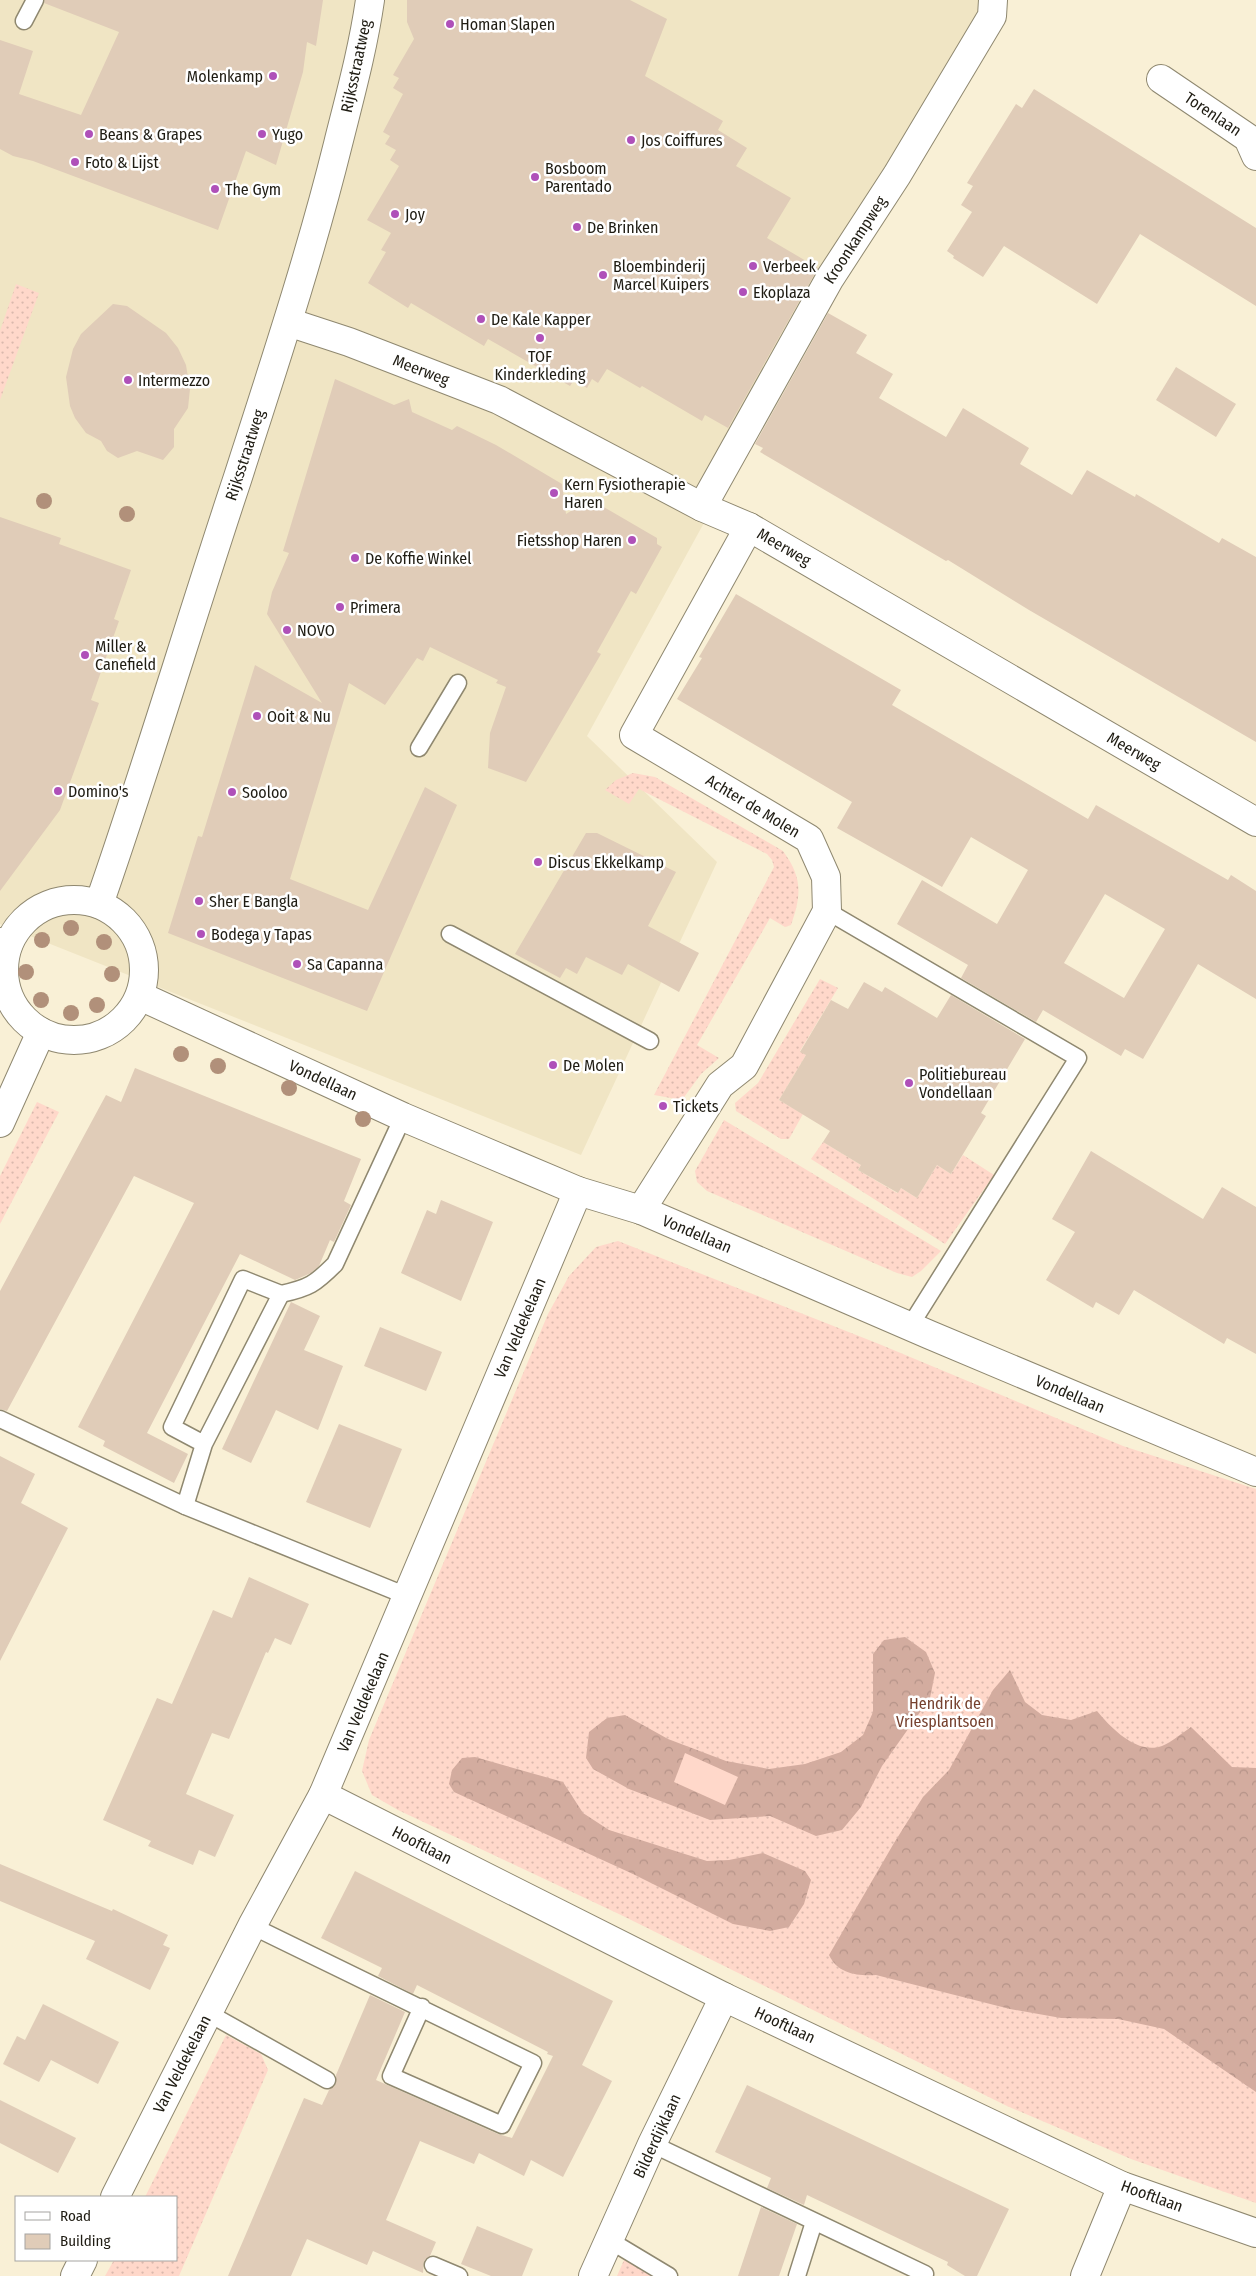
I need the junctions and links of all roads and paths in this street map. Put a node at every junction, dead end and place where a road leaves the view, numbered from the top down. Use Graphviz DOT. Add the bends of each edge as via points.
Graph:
graph roads {
  1 [pos="35,0"];
  2 [pos="370,0"];
  3 [pos="993,0"];
  4 [pos="24,21"];
  5 [pos="1161,79"];
  6 [pos="1253,140"];
  7 [pos="288,322"];
  8 [pos="702,506"];
  9 [pos="749,527"];
  10 [pos="458,683"];
  11 [pos="419,748"];
  12 [pos="1256,822"];
  13 [pos="99,904"];
  14 [pos="827,911"];
  15 [pos="450,934"];
  16 [pos="4,943"];
  17 [pos="140,996"];
  18 [pos="41,1032"];
  19 [pos="650,1041"];
  20 [pos="404,1117"];
  21 [pos="0,1123"];
  22 [pos="578,1190"];
  23 [pos="641,1210"];
  24 [pos="281,1294"];
  25 [pos="910,1326"];
  26 [pos="0,1419"];
  27 [pos="204,1444"];
  28 [pos="1256,1472"];
  29 [pos="185,1506"];
  30 [pos="407,1596"];
  31 [pos="323,1795"];
  32 [pos="252,1926"];
  33 [pos="724,1997"];
  34 [pos="422,2007"];
  35 [pos="208,2013"];
  36 [pos="327,2080"];
  37 [pos="652,2144"];
  38 [pos="1122,2186"];
  39 [pos="116,2196"];
  40 [pos="814,2222"];
  41 [pos="1256,2233"];
  42 [pos="609,2240"];
  43 [pos="82,2261"];
  44 [pos="433,2265"];
  45 [pos="75,2276"];
  46 [pos="459,2276"];
  47 [pos="594,2276"];
  48 [pos="669,2276"];
  49 [pos="797,2276"];
  50 [pos="924,2276"];
  51 [pos="1084,2276"];
  1 -- 4 [label="lane"];
  2 -- 7 [label="street, Rijksstraatweg" via="364,43 325,196"];
  3 -- 8 [label="street, Kroonkampweg" via="992,16 897,175 830,278"];
  5 -- 6 [label="street, Torenlaan"];
  7 -- 8 [label="street, Meerweg" via="499,400"];
  7 -- 13 [label="street, Rijksstraatweg"];
  8 -- 9 [label="street, Meerweg"];
  9 -- 12 [label="street, Meerweg"];
  9 -- 14 [label="street, Achter de Molen" via="634,735 809,839 826,876"];
  10 -- 11 [label="lane"];
  13 -- 16 [label="street" via="63,900 46,906 30,915"];
  13 -- 17 [label="street" via="118,915 133,932 142,952 144,974"];
  14 -- 23 [label="street, Achter de Molen" via="744,1066 720,1085"];
  14 -- 25 [label="lane" via="1078,1058"];
  15 -- 19 [label="lane"];
  16 -- 18 [label="street" via="5,985 12,1004 24,1020"];
  17 -- 18 [label="street" via="128,1016 109,1032 87,1040 63,1040"];
  17 -- 20 [label="street, Vondellaan"];
  18 -- 21 [label="street"];
  20 -- 22 [label="street, Vondellaan"];
  20 -- 24 [label="lane" via="335,1264 306,1288"];
  22 -- 23 [label="street, Vondellaan"];
  22 -- 30 [label="street, Van Veldekelaan"];
  23 -- 25 [label="street, Vondellaan"];
  24 -- 27 [label="lane"];
  24 -- 27 [label="lane" via="243,1279 172,1427"];
  25 -- 28 [label="street, Vondellaan"];
  26 -- 29 [label="lane"];
  27 -- 29 [label="lane"];
  29 -- 30 [label="lane"];
  30 -- 31 [label="street, Van Veldekelaan"];
  31 -- 32 [label="street, Van Veldekelaan"];
  31 -- 33 [label="street, Hooftlaan"];
  32 -- 34 [label="lane"];
  32 -- 35 [label="street, Van Veldekelaan"];
  33 -- 37 [label="street, Bilderdijklaan"];
  33 -- 38 [label="street, Hooftlaan"];
  34 -- 34 [label="lane" via="533,2062 502,2125 392,2076"];
  35 -- 36 [label="lane"];
  35 -- 39 [label="street, Van Veldekelaan"];
  37 -- 40 [label="lane"];
  37 -- 42 [label="street, Bilderdijklaan"];
  38 -- 41 [label="street, Hooftlaan"];
  38 -- 51 [label="street"];
  40 -- 49 [label="lane"];
  40 -- 50 [label="lane"];
  42 -- 47 [label="street, Bilderdijklaan"];
  42 -- 48 [label="lane"];
  43 -- 45 [label="street"];
  44 -- 46 [label="lane"];
}
